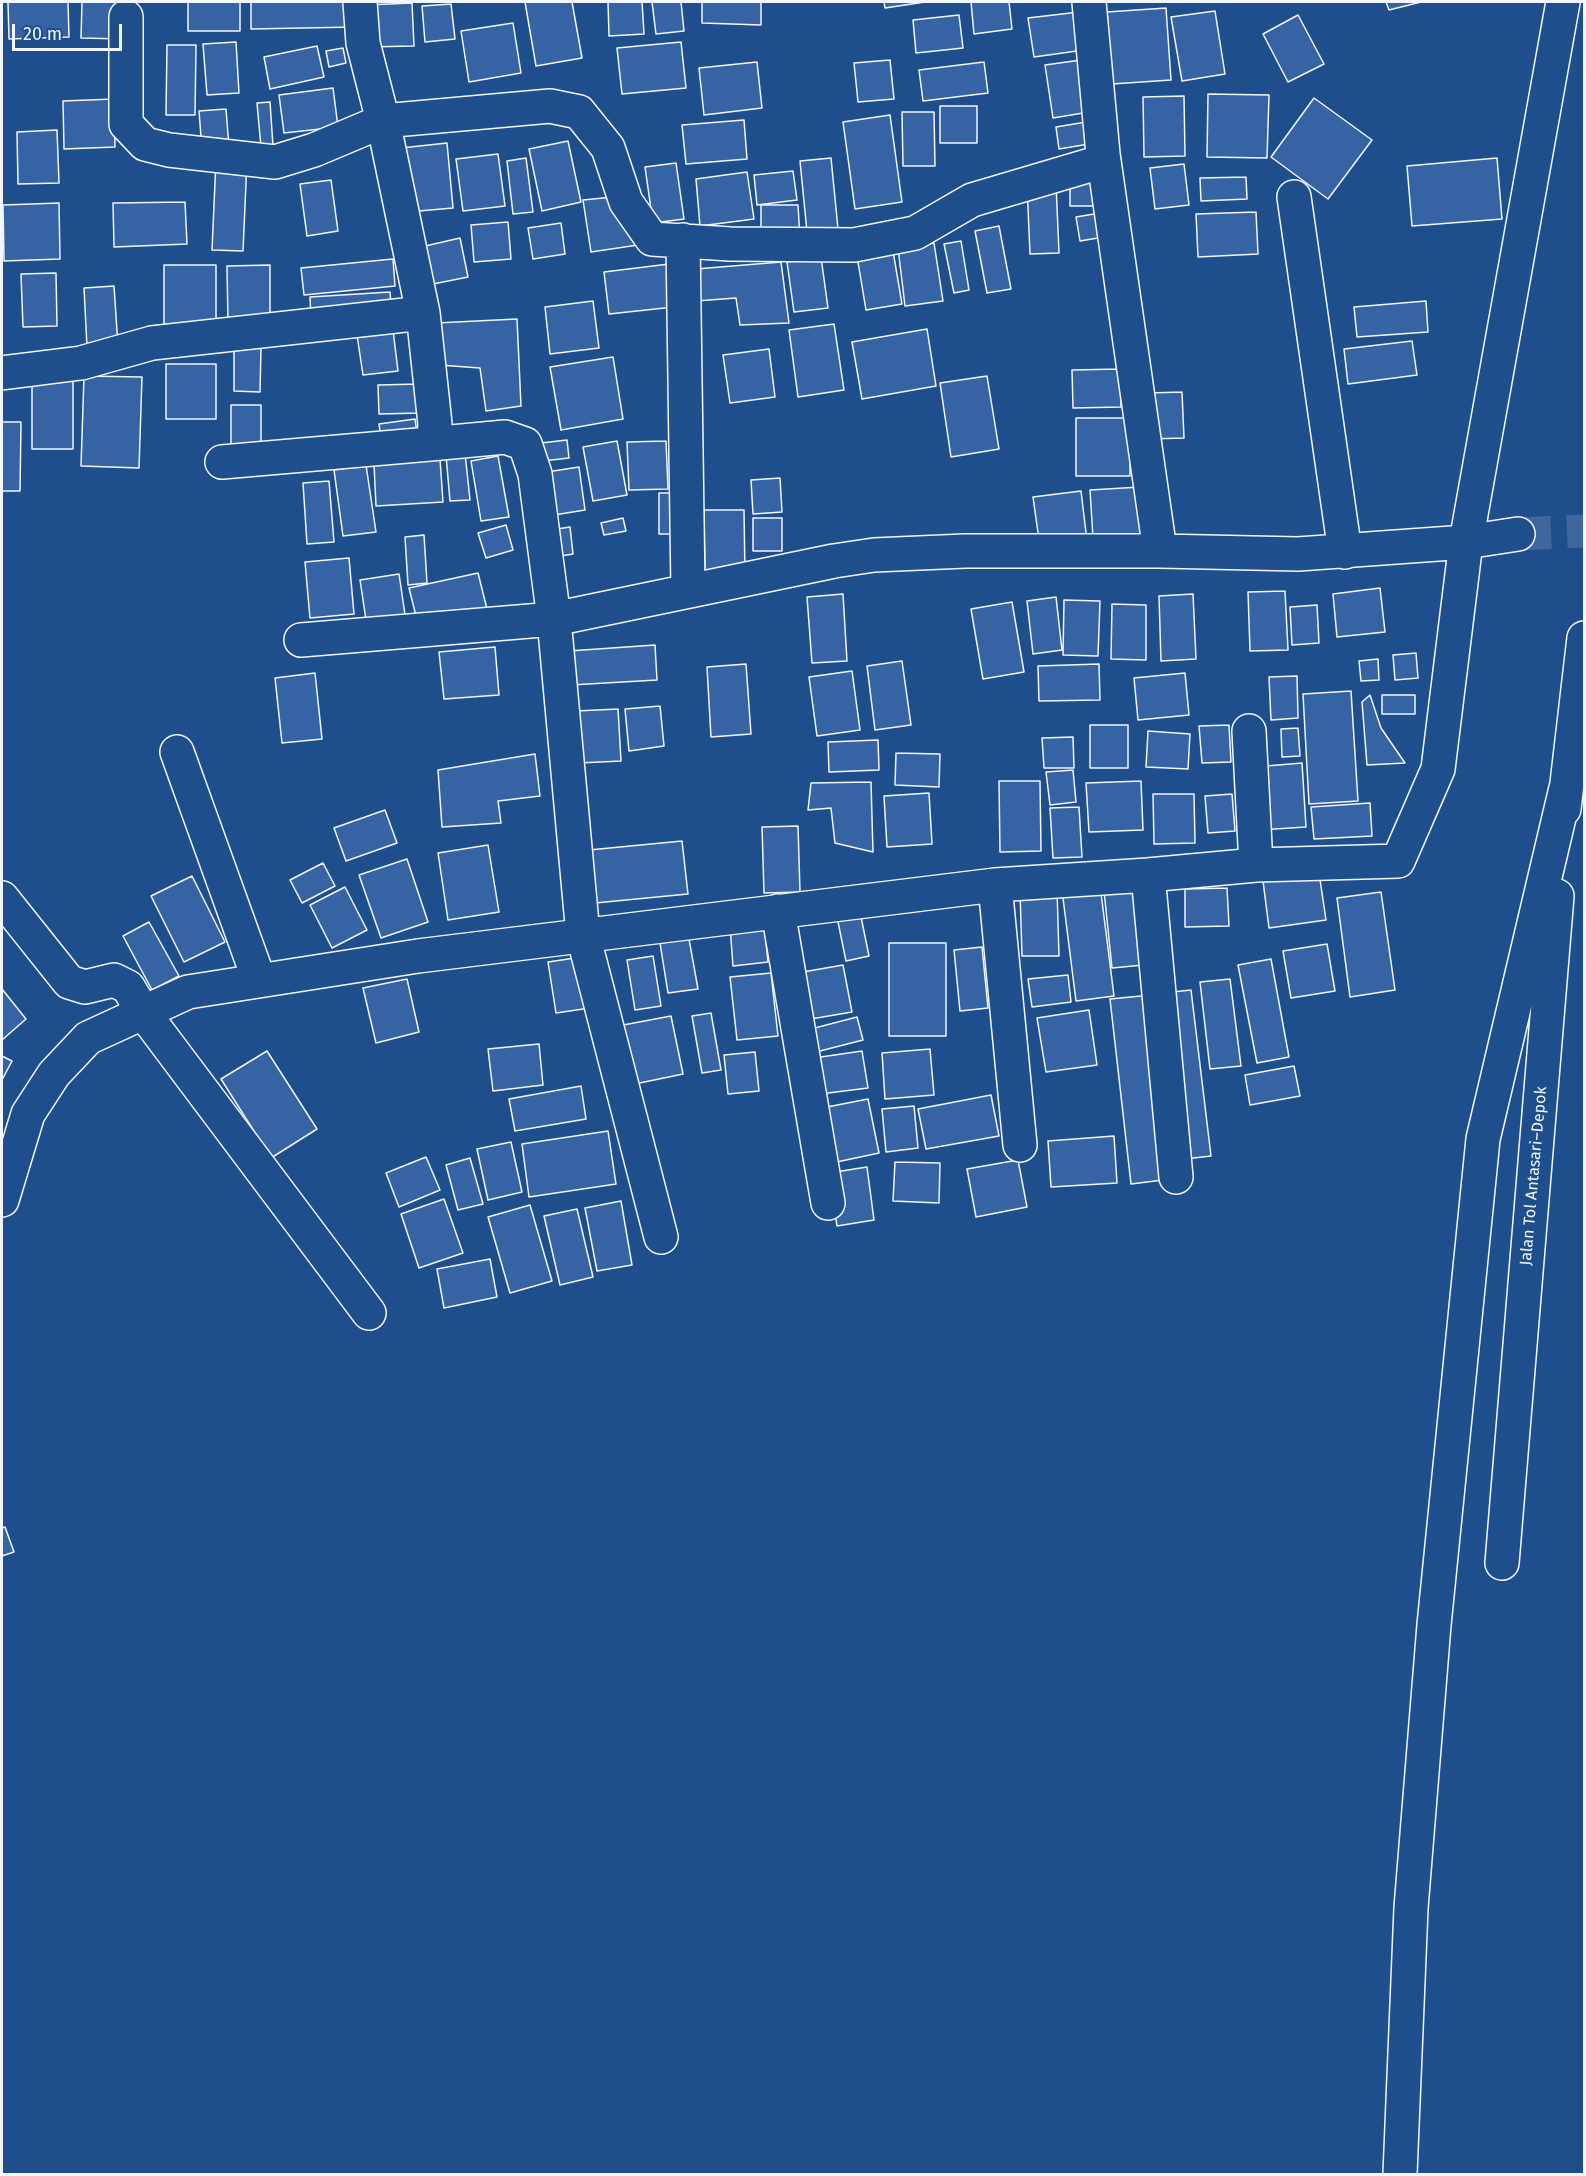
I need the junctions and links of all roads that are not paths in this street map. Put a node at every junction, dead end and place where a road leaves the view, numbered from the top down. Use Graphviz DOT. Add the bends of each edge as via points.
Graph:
graph roads {
  1 [pos="360,2"];
  2 [pos="1089,2"];
  3 [pos="1563,2"];
  4 [pos="126,17"];
  5 [pos="383,121"];
  6 [pos="1104,161"];
  7 [pos="1294,197"];
  8 [pos="683,240"];
  9 [pos="423,314"];
  10 [pos="2,373"];
  11 [pos="430,444"];
  12 [pos="222,462"];
  13 [pos="1518,534"];
  14 [pos="1466,542"];
  15 [pos="1160,551"];
  16 [pos="1345,552"];
  17 [pos="688,591"];
  18 [pos="554,619"];
  19 [pos="1584,638"];
  20 [pos="301,640"];
  21 [pos="1249,731"];
  22 [pos="177,752"];
  23 [pos="1566,788"];
  24 [pos="1256,865"];
  25 [pos="1148,875"];
  26 [pos="995,885"];
  27 [pos="2,898"];
  28 [pos="778,911"];
  29 [pos="583,935"];
  30 [pos="259,980"];
  31 [pos="142,1012"];
  32 [pos="1020,1145"];
  33 [pos="1176,1177"];
  34 [pos="2,1200"];
  35 [pos="828,1203"];
  36 [pos="661,1237"];
  37 [pos="369,1313"];
  38 [pos="1502,1563"];
  39 [pos="1400,2175"];
  1 -- 5 [label="main road" via="363,43"];
  2 -- 6 [label="main road"];
  3 -- 14 [label="main road"];
  4 -- 5 [label="main road" via="126,124 145,144 275,162"];
  5 -- 8 [label="main road" via="550,106 579,112 608,148 626,202 652,239"];
  5 -- 9 [label="main road"];
  6 -- 8 [label="main road" via="972,200 915,232 854,245"];
  6 -- 15 [label="main road"];
  7 -- 16 [label="main road"];
  8 -- 17 [label="main road"];
  9 -- 10 [label="main road" via="152,343 81,363"];
  9 -- 11 [label="main road" via="435,432"];
  11 -- 12 [label="main road"];
  11 -- 18 [label="main road" via="505,437 525,444 535,474"];
  13 -- 14 [label="main road"];
  14 -- 16 [label="main road"];
  14 -- 24 [label="main road" via="1438,769 1398,861"];
  15 -- 16 [label="main road"];
  15 -- 17 [label="main road" via="874,555"];
  17 -- 18 [label="main road"];
  18 -- 20 [label="main road"];
  18 -- 29 [label="main road"];
  19 -- 23 [label="main road"];
  21 -- 24 [label="main road"];
  22 -- 30 [label="main road"];
  23 -- 38 [label="main road, Jalan Tol Antasari–Depok"];
  23 -- 39 [label="main road" via="1483,1139 1434,1625 1412,1896"];
  24 -- 25 [label="main road"];
  25 -- 26 [label="main road"];
  25 -- 33 [label="main road"];
  26 -- 28 [label="main road"];
  26 -- 32 [label="main road"];
  27 -- 31 [label="main road" via="69,982 85,987 114,980 128,987"];
  28 -- 29 [label="main road"];
  28 -- 35 [label="main road"];
  29 -- 30 [label="main road"];
  29 -- 36 [label="main road"];
  30 -- 31 [label="main road" via="188,992"];
  31 -- 34 [label="main road" via="88,1038 54,1074 28,1114"];
  31 -- 37 [label="main road"];
}
